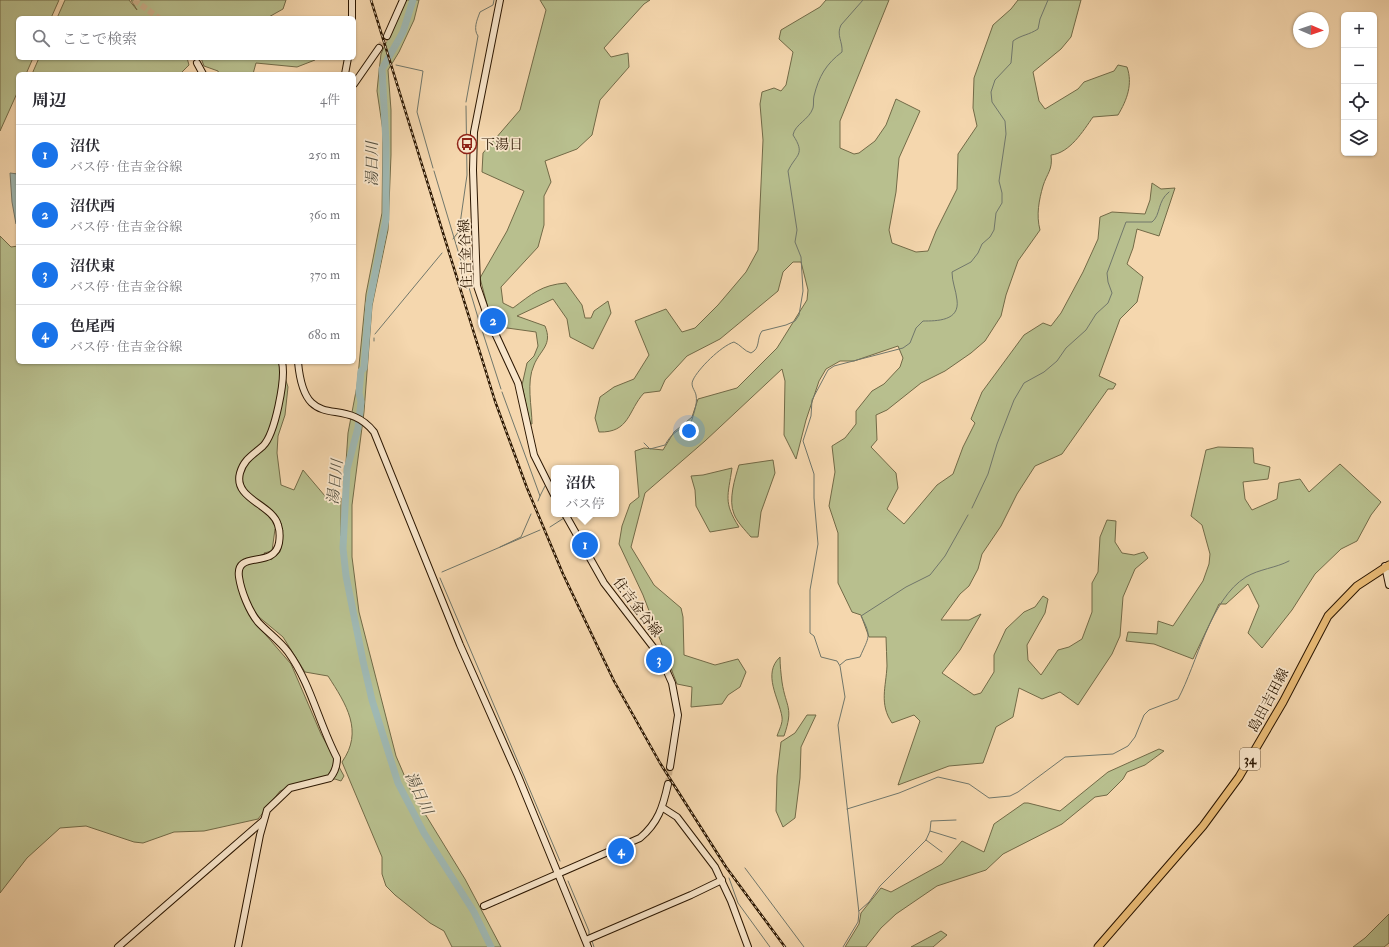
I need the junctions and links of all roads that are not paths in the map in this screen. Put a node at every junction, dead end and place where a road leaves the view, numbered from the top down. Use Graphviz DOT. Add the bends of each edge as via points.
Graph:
graph roads {
  1 [pos="352,0"];
  2 [pos="403,0"];
  3 [pos="500,0"];
  4 [pos="352,16"];
  5 [pos="387,36"];
  6 [pos="379,48"];
  7 [pos="348,60"];
  8 [pos="197,63"];
  9 [pos="202,72"];
  10 [pos="345,72"];
  11 [pos="356,80"];
  12 [pos="282,364"];
  13 [pos="298,364"];
  14 [pos="551,488"];
  15 [pos="567,517"];
  16 [pos="1387,566"];
  17 [pos="1389,585"];
  18 [pos="670,767"];
  19 [pos="668,784"];
  20 [pos="663,808"];
  21 [pos="263,821"];
  22 [pos="558,874"];
  23 [pos="722,880"];
  24 [pos="484,906"];
  25 [pos="589,939"];
  26 [pos="118,947"];
  27 [pos="238,947"];
  28 [pos="588,947"];
  29 [pos="748,947"];
  30 [pos="1098,947"];
  1 -- 4 [label="street"];
  2 -- 5 [label="street"];
  3 -- 14 [label="street, 住吉金谷線" via="474,132 477,286 488,318 518,383 534,454"];
  6 -- 11 [label="street"];
  7 -- 10 [label="street"];
  8 -- 9 [label="street"];
  12 -- 21 [label="street" via="283,386 270,434 263,446 244,462 239,476 241,489 277,520 280,532 278,549 270,557 243,563 239,567 239,577 257,621 286,650 298,669 337,758 336,768 330,778 290,788 272,803"];
  13 -- 22 [label="street" via="300,384 312,403 324,411 350,415 364,421 374,432 458,639"];
  15 -- 18 [label="street, 住吉金谷線" via="604,583 660,656 672,682 678,715"];
  16 -- 17 [label="street"];
  16 -- 30 [label="main road, 島田吉田線 / 34" via="1357,586 1328,616 1283,702 1239,777 1203,826"];
  19 -- 20 [label="street"];
  20 -- 22 [label="street" via="653,826 640,838"];
  20 -- 23 [label="street" via="677,817"];
  21 -- 26 [label="street"];
  21 -- 27 [label="street"];
  22 -- 24 [label="street"];
  22 -- 25 [label="street"];
  23 -- 25 [label="street"];
  23 -- 29 [label="street" via="732,900"];
  25 -- 28 [label="street"];
}
